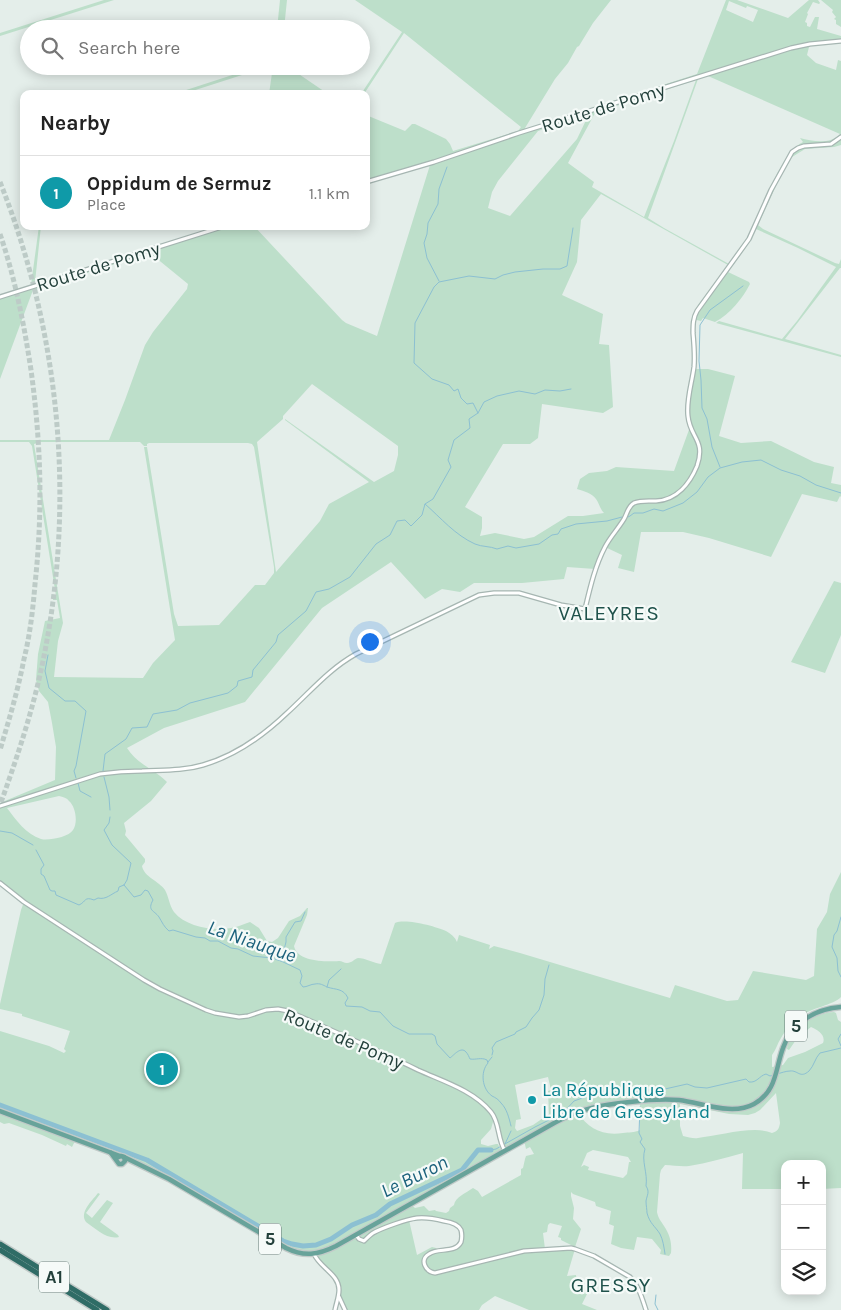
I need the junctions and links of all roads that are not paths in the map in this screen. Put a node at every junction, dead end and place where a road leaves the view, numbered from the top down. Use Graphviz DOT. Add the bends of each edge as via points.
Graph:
graph roads {
  1 [pos="841,41"];
  2 [pos="841,137"];
  3 [pos="370,181"];
  4 [pos="212,230"];
  5 [pos="0,297"];
  6 [pos="0,806"];
  7 [pos="0,883"];
  8 [pos="841,1006"];
  9 [pos="0,1111"];
  10 [pos="504,1149"];
  11 [pos="120,1157"];
  12 [pos="123,1164"];
  13 [pos="140,1165"];
  14 [pos="356,1235"];
  15 [pos="0,1244"];
  16 [pos="0,1250"];
  17 [pos="314,1254"];
  18 [pos="338,1296"];
  19 [pos="76,1297"];
  20 [pos="342,1305"];
  21 [pos="92,1310"];
  22 [pos="97,1310"];
  23 [pos="107,1310"];
  24 [pos="335,1310"];
  25 [pos="346,1310"];
  26 [pos="646,1310"];
  1 -- 3 [label="street, Route de Pomy" via="791,48"];
  2 -- 6 [label="street" via="831,144 804,146 792,152 752,233 695,313 694,369 688,414 700,445 696,466 689,482 673,496 662,501 640,501 631,505 595,569 585,609 519,593 479,596 342,662 266,730 214,761 195,768 100,774"];
  4 -- 5 [label="street, Route de Pomy"];
  7 -- 10 [label="street, Route de Pomy" via="144,980 206,1010 239,1017 266,1010 288,1011 465,1092 484,1104 497,1121"];
  8 -- 10 [label="main road, 5" via="814,1013 797,1025 785,1043 771,1087 751,1105 724,1108 671,1100 593,1107 577,1111"];
  9 -- 11 [label="main road, 5"];
  10 -- 14 [label="main road, 5"];
  11 -- 12 [label="main road" via="125,1161"];
  11 -- 12 [label="main road" via="119,1164"];
  11 -- 13 [label="main road, 5"];
  12 -- 13 [label="main road, 5"];
  13 -- 17 [label="main road, 5" via="280,1246 298,1253"];
  14 -- 17 [label="main road, 5"];
  14 -- 26 [label="street" via="364,1241 381,1229 417,1218 454,1224 461,1231 461,1241 455,1248 428,1254 424,1264 433,1273 524,1251 575,1248 630,1277"];
  15 -- 23 [label="highway, A1"];
  16 -- 19 [label="highway, A1"];
  17 -- 18 [label="street" via="337,1282"];
  18 -- 20 [label="street"];
  18 -- 24 [label="street"];
  19 -- 21 [label="highway"];
  19 -- 22 [label="highway, A1"];
  20 -- 24 [label="street"];
  20 -- 25 [label="street"];
}
